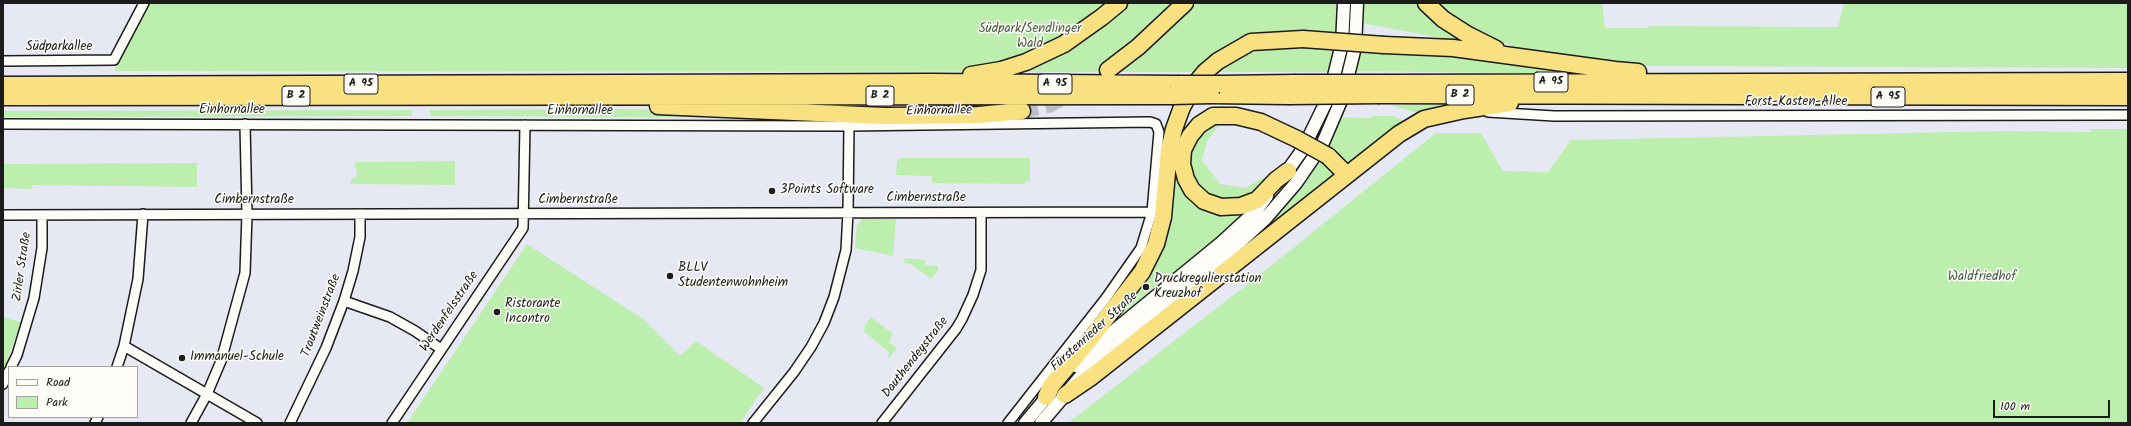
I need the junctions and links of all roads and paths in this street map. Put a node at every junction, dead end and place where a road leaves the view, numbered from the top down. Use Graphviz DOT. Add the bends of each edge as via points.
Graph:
graph roads {
  1 [pos="144,3"];
  2 [pos="1119,3"];
  3 [pos="1185,3"];
  4 [pos="1344,3"];
  5 [pos="1357,3"];
  6 [pos="1426,3"];
  7 [pos="1512,55"];
  8 [pos="3,61"];
  9 [pos="1108,70"];
  10 [pos="1717,81"];
  11 [pos="2128,81"];
  12 [pos="932,82"];
  13 [pos="3,85"];
  14 [pos="1382,89"];
  15 [pos="1175,90"];
  16 [pos="588,95"];
  17 [pos="1541,95"];
  18 [pos="3,97"];
  19 [pos="2128,97"];
  20 [pos="1464,110"];
  21 [pos="1022,111"];
  22 [pos="2128,115"];
  23 [pos="3,124"];
  24 [pos="244,124"];
  25 [pos="1156,124"];
  26 [pos="525,125"];
  27 [pos="849,126"];
  28 [pos="1288,171"];
  29 [pos="1347,175"];
  30 [pos="848,212"];
  31 [pos="1152,212"];
  32 [pos="524,213"];
  33 [pos="981,213"];
  34 [pos="143,214"];
  35 [pos="247,214"];
  36 [pos="360,214"];
  37 [pos="3,215"];
  38 [pos="42,216"];
  39 [pos="344,300"];
  40 [pos="124,346"];
  41 [pos="441,349"];
  42 [pos="11,366"];
  43 [pos="117,366"];
  44 [pos="8,373"];
  45 [pos="3,384"];
  46 [pos="1041,392"];
  47 [pos="208,394"];
  48 [pos="1066,394"];
  49 [pos="885,422"];
  50 [pos="191,423"];
  51 [pos="257,423"];
  52 [pos="290,423"];
  53 [pos="392,423"];
  54 [pos="753,423"];
  55 [pos="1008,423"];
  56 [pos="1025,423"];
  57 [pos="1041,423"];
  1 -- 8 [label="street, Südparkallee" via="114,60"];
  2 -- 12 [label="highway" via="1064,44 1026,62 1001,70"];
  3 -- 9 [label="highway" via="1138,47"];
  4 -- 28 [label="main road, Fürstenrieder Straße" via="1342,44 1329,96 1316,124"];
  5 -- 48 [label="main road, Fürstenrieder Straße" via="1355,47 1343,96 1331,126 1296,183 1265,219 1100,358"];
  6 -- 7 [label="highway" via="1443,19 1468,35"];
  7 -- 10 [label="highway" via="1615,70 1692,75"];
  7 -- 46 [label="highway, bridge" via="1454,48 1304,39 1251,42 1218,61 1196,84 1182,107 1174,129 1169,150 1164,217 1156,244 1142,272 1051,386"];
  10 -- 11 [label="highway, A 95"];
  10 -- 14 [label="highway, A 95"];
  12 -- 13 [label="highway, A 95"];
  12 -- 15 [label="highway, A 95"];
  14 -- 15 [label="highway, A 95, bridge"];
  14 -- 17 [label="highway, B 2"];
  15 -- 16 [label="highway, B 2"];
  16 -- 18 [label="highway, B 2"];
  16 -- 21 [label="highway" via="608,104 831,114 978,115"];
  17 -- 19 [label="highway, A 95"];
  17 -- 20 [label="highway" via="1516,102"];
  20 -- 22 [label="street, Forst-Kasten-Allee" via="1554,116"];
  20 -- 29 [label="highway" via="1424,119 1399,134"];
  23 -- 24 [label="street, Einhornallee"];
  24 -- 26 [label="street, Einhornallee"];
  24 -- 35 [label="street"];
  25 -- 27 [label="street, Einhornallee" via="1150,122"];
  25 -- 31 [label="street, Fürstenrieder Straße" via="1159,132"];
  26 -- 27 [label="street, Einhornallee"];
  26 -- 32 [label="street, Werdenfelsstraße"];
  27 -- 30 [label="street"];
  28 -- 29 [label="highway, bridge" via="1257,200 1241,206 1221,207 1204,201 1192,190 1182,164 1183,150 1199,125 1213,116 1236,116 1261,122 1297,139 1328,156"];
  28 -- 46 [label="main road, Fürstenrieder Straße" via="1257,210 1221,243"];
  29 -- 48 [label="highway" via="1090,378"];
  30 -- 32 [label="street, Cimbernstraße"];
  30 -- 33 [label="street, Cimbernstraße"];
  30 -- 54 [label="street" via="842,270 824,323 794,372"];
  31 -- 33 [label="street, Cimbernstraße"];
  31 -- 46 [label="street, Fürstenrieder Straße" via="1141,248 1133,261"];
  32 -- 36 [label="street, Cimbernstraße"];
  32 -- 41 [label="street, Werdenfelsstraße" via="523,228"];
  33 -- 49 [label="street, Dauthendeystraße" via="980,270 965,313 956,329"];
  34 -- 35 [label="street, Cimbernstraße"];
  34 -- 38 [label="street, Cimbernstraße"];
  34 -- 40 [label="street" via="138,279"];
  35 -- 36 [label="street, Cimbernstraße"];
  35 -- 47 [label="street" via="245,273 227,342"];
  36 -- 39 [label="street, Trautweinstraße" via="360,237"];
  37 -- 38 [label="street, Cimbernstraße"];
  38 -- 42 [label="street, Zirler Straße" via="42,248 34,298"];
  39 -- 41 [label="street" via="390,317 415,330"];
  39 -- 52 [label="street, Trautweinstraße" via="326,348"];
  40 -- 43 [label="street"];
  40 -- 47 [label="street"];
  41 -- 53 [label="street, Werdenfelsstraße"];
  44 -- 45 [label="street"];
  46 -- 55 [label="street, Fürstenrieder Straße"];
  46 -- 56 [label="main road, Fürstenrieder Straße"];
  47 -- 50 [label="street"];
  47 -- 51 [label="street"];
  48 -- 57 [label="main road, Fürstenrieder Straße"];
}
